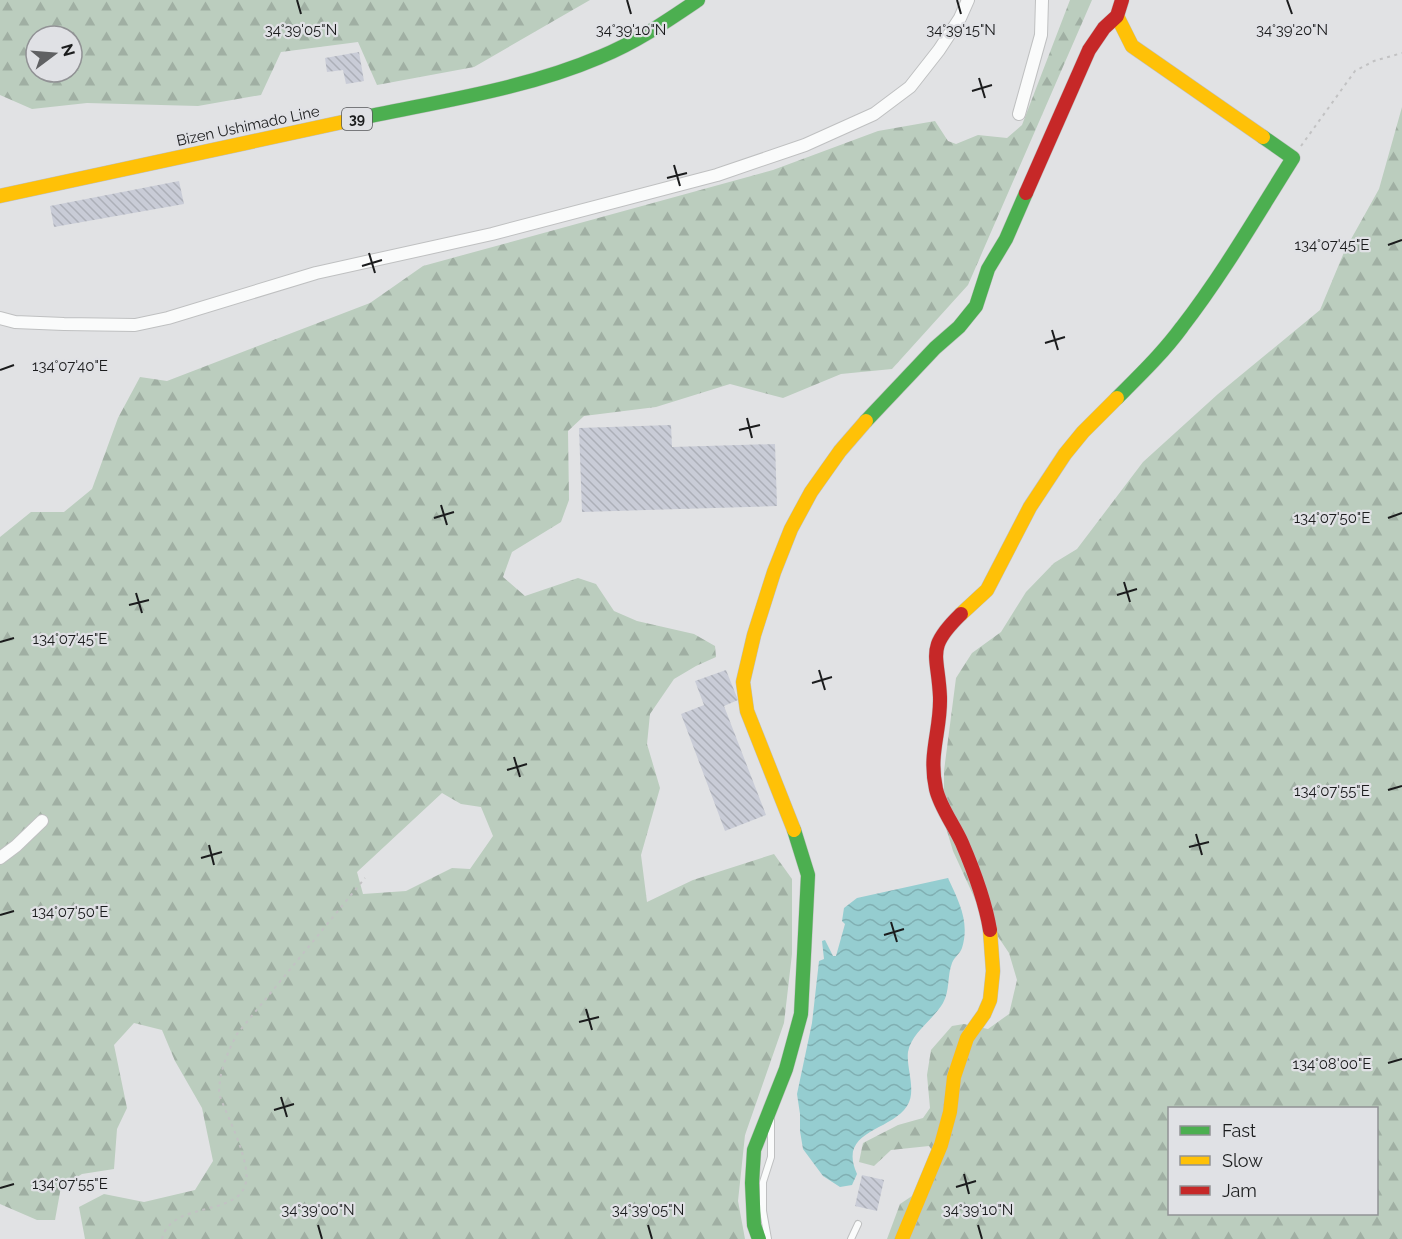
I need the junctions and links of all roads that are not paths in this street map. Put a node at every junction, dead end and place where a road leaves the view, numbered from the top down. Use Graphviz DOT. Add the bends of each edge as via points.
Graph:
graph roads {
  1 [pos="698,0"];
  2 [pos="968,0"];
  3 [pos="1042,0"];
  4 [pos="1122,0"];
  5 [pos="1117,16"];
  6 [pos="1019,114"];
  7 [pos="0,196"];
  8 [pos="0,318"];
  9 [pos="42,821"];
  10 [pos="0,858"];
  11 [pos="768,1114"];
  12 [pos="858,1224"];
  13 [pos="759,1239"];
  14 [pos="768,1239"];
  15 [pos="851,1239"];
  16 [pos="902,1239"];
  1 -- 7 [label="street, Bizen Ushimado Line / 39" via="640,37 586,63 524,82"];
  2 -- 8 [label="street" via="955,26 910,87 874,114 806,145 717,175 492,234 316,273 135,325 15,322"];
  3 -- 6 [label="street" via="1041,35"];
  4 -- 5 [label="street"];
  5 -- 11 [label="street" via="1089,50 1006,239 988,269 976,306 840,451 801,510 774,572 743,682 747,711 800,846 808,875 808,900 801,1014"];
  5 -- 16 [label="street" via="1132,46 1293,158 1181,329 1065,454 1030,507 987,590 939,639 935,652 940,698 933,771 937,792 982,893 990,928 993,971 990,1000 967,1038 954,1077 941,1144"];
  9 -- 10 [label="street"];
  11 -- 13 [label="street" via="754,1150 754,1225"];
  11 -- 14 [label="lane" via="772,1122 771,1157 763,1182"];
  12 -- 15 [label="lane"];
}
